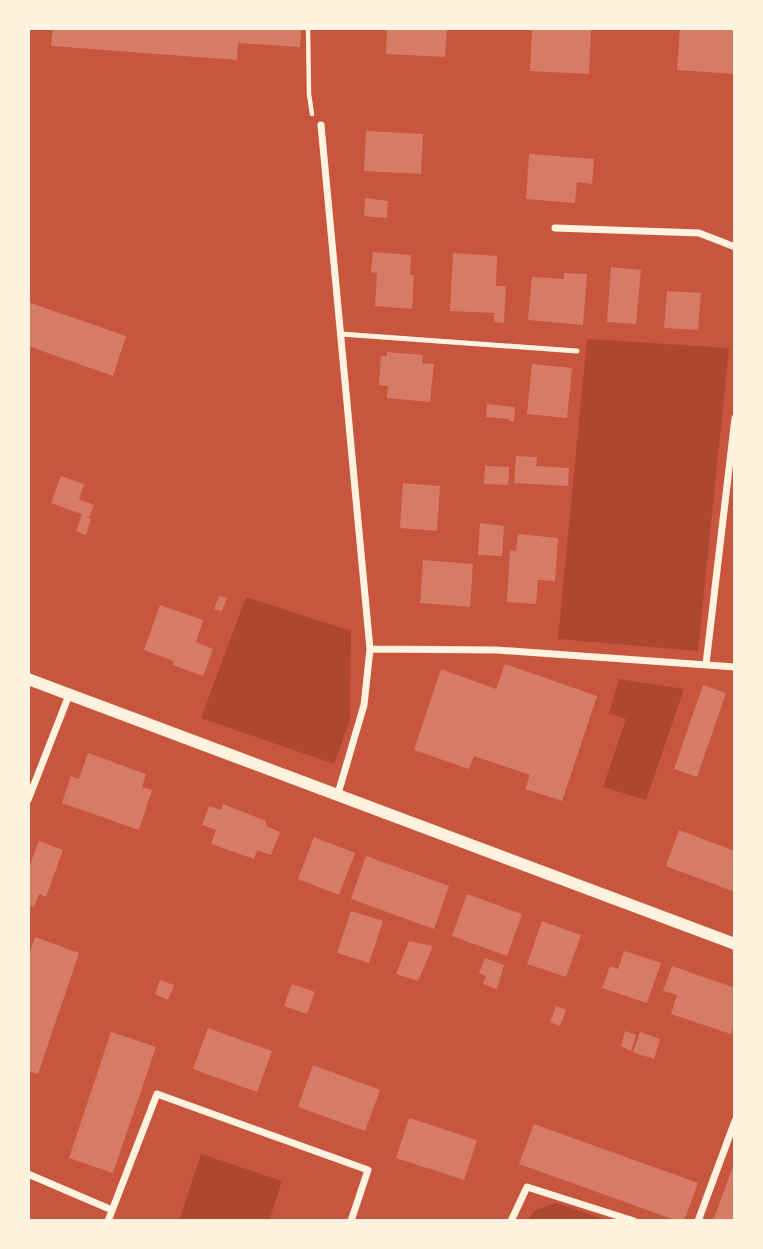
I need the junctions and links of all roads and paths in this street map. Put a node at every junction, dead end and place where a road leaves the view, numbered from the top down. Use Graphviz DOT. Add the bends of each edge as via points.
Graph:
graph roads {
  1 [pos="308,28"];
  2 [pos="312,117"];
  3 [pos="321,125"];
  4 [pos="555,228"];
  5 [pos="735,247"];
  6 [pos="341,334"];
  7 [pos="578,351"];
  8 [pos="735,418"];
  9 [pos="370,649"];
  10 [pos="706,664"];
  11 [pos="735,667"];
  12 [pos="28,679"];
  13 [pos="69,695"];
  14 [pos="337,797"];
  15 [pos="28,800"];
  16 [pos="735,944"];
  17 [pos="735,1121"];
  18 [pos="28,1174"];
  19 [pos="112,1210"];
  20 [pos="354,1220"];
  21 [pos="108,1221"];
  22 [pos="511,1221"];
  23 [pos="634,1221"];
  24 [pos="698,1221"];
  1 -- 2 [label="path"];
  3 -- 6 [label="street"];
  4 -- 5 [label="street" via="699,233"];
  6 -- 7 [label="lane"];
  6 -- 9 [label="street"];
  8 -- 10 [label="street"];
  9 -- 10 [label="street" via="496,650"];
  9 -- 14 [label="street" via="364,705"];
  10 -- 11 [label="street"];
  12 -- 13 [label="street"];
  13 -- 14 [label="street"];
  13 -- 15 [label="street"];
  14 -- 16 [label="street"];
  17 -- 24 [label="street"];
  18 -- 19 [label="street"];
  19 -- 20 [label="street" via="157,1094 368,1170"];
  19 -- 21 [label="street"];
  22 -- 23 [label="street" via="527,1186"];
}
